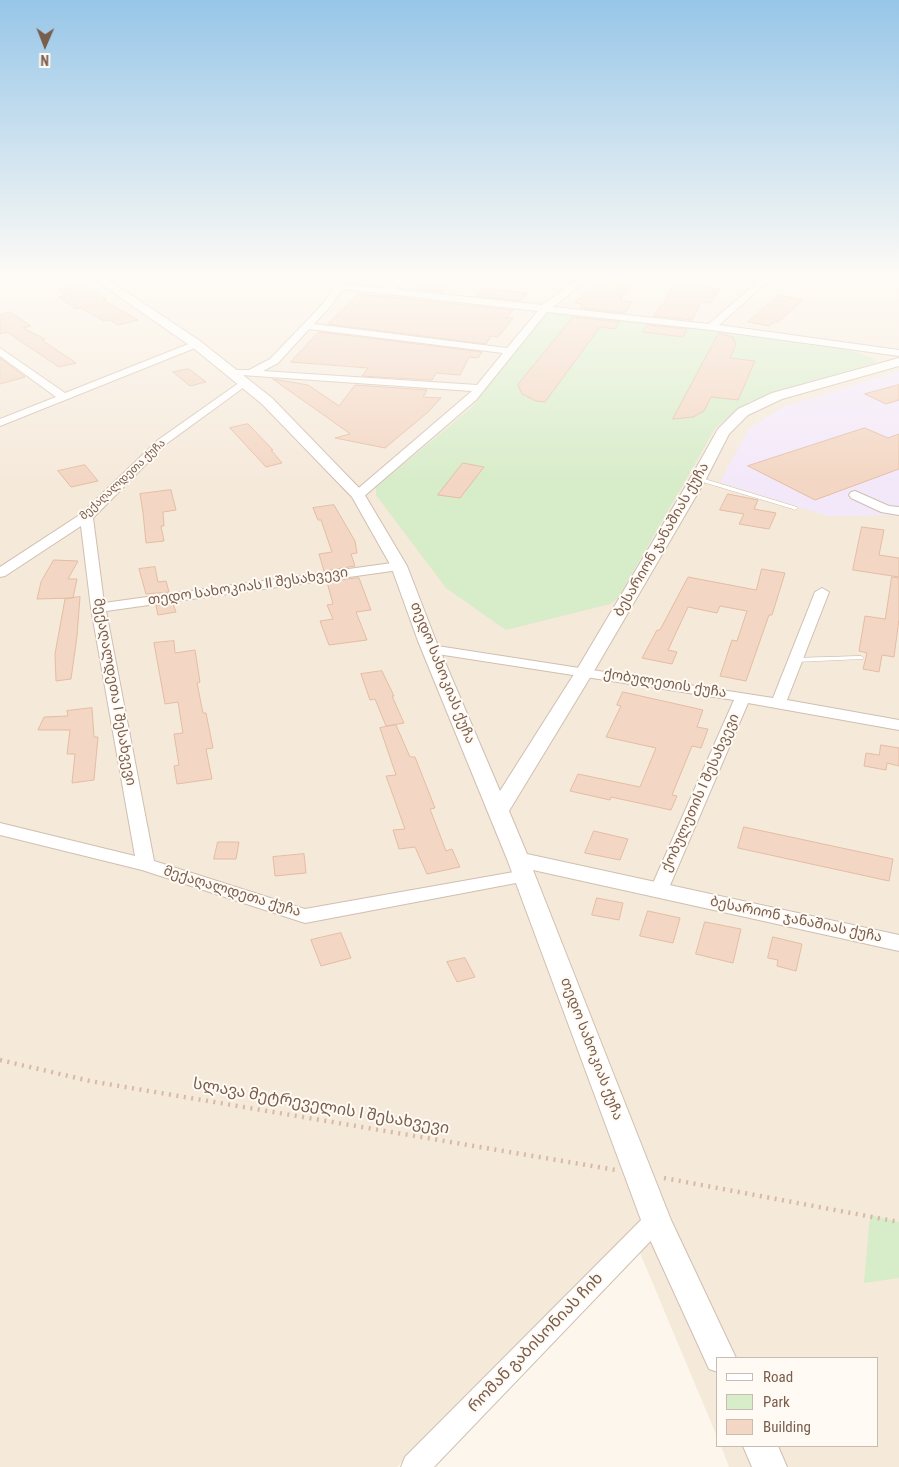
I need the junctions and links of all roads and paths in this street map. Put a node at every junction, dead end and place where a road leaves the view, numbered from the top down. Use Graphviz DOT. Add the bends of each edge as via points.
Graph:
graph roads {
  1 [pos="192,345"];
  2 [pos="198,345"];
  3 [pos="288,345"];
  4 [pos="465,345"];
  5 [pos="515,345"];
  6 [pos="816,345"];
  7 [pos="0,350"];
  8 [pos="510,351"];
  9 [pos="899,360"];
  10 [pos="242,376"];
  11 [pos="480,388"];
  12 [pos="63,397"];
  13 [pos="0,423"];
  14 [pos="698,479"];
  15 [pos="358,495"];
  16 [pos="855,495"];
  17 [pos="795,508"];
  18 [pos="899,511"];
  19 [pos="86,517"];
  20 [pos="399,566"];
  21 [pos="0,573"];
  22 [pos="822,592"];
  23 [pos="98,608"];
  24 [pos="431,649"];
  25 [pos="861,658"];
  26 [pos="795,660"];
  27 [pos="585,671"];
  28 [pos="743,697"];
  29 [pos="778,704"];
  30 [pos="899,724"];
  31 [pos="498,810"];
  32 [pos="0,829"];
  33 [pos="146,866"];
  34 [pos="521,867"];
  35 [pos="659,890"];
  36 [pos="899,943"];
  37 [pos="0,1060"];
  38 [pos="640,1174"];
  39 [pos="656,1220"];
  40 [pos="899,1222"];
  41 [pos="720,1357"];
  42 [pos="760,1447"];
  43 [pos="415,1467"];
  44 [pos="770,1467"];
  1 -- 12 [label="street"];
  2 -- 10 [label="street, თედო სახოკიას ქუჩა"];
  3 -- 10 [label="street, მექაღალდეთა ქუჩა" via="274,361"];
  4 -- 8 [label="street"];
  5 -- 8 [label="street"];
  6 -- 9 [label="street"];
  7 -- 12 [label="street"];
  8 -- 11 [label="street"];
  9 -- 14 [label="street, ბესარიონ ჯანაშიას ქუჩა" via="777,396 743,412 723,432"];
  10 -- 11 [label="street"];
  10 -- 15 [label="street, თედო სახოკიას ქუჩა"];
  10 -- 19 [label="street, მექაღალდეთა ქუჩა" via="162,442"];
  11 -- 15 [label="street"];
  12 -- 13 [label="street"];
  14 -- 17 [label="lane"];
  14 -- 27 [label="street, ბესარიონ ჯანაშიას ქუჩა"];
  15 -- 20 [label="street, თედო სახოკიას ქუჩა"];
  16 -- 18 [label="street" via="886,509"];
  19 -- 21 [label="street, მექაღალდეთა ქუჩა"];
  19 -- 23 [label="street, მექაღალდეთა I შესახვევი"];
  20 -- 23 [label="street, თედო სახოკიას II შესახვევი"];
  20 -- 24 [label="street, თედო სახოკიას ქუჩა"];
  22 -- 26 [label="street"];
  23 -- 33 [label="street, მექაღალდეთა I შესახვევი"];
  24 -- 27 [label="street, ქობულეთის ქუჩა"];
  24 -- 31 [label="street, თედო სახოკიას ქუჩა"];
  25 -- 26 [label="lane"];
  26 -- 29 [label="street"];
  27 -- 28 [label="street, ქობულეთის ქუჩა"];
  27 -- 31 [label="street, ბესარიონ ჯანაშიას ქუჩა"];
  28 -- 29 [label="street, ქობულეთის ქუჩა"];
  28 -- 35 [label="street, ქობულეთის I შესახვევი"];
  29 -- 30 [label="street, ქობულეთის ქუჩა"];
  31 -- 34 [label="street, თედო სახოკიას ქუჩა"];
  32 -- 33 [label="street, მექაღალდეთა ქუჩა"];
  33 -- 34 [label="street, მექაღალდეთა ქუჩა" via="305,916"];
  34 -- 35 [label="street, ბესარიონ ჯანაშიას ქუჩა"];
  34 -- 38 [label="street, თედო სახოკიას ქუჩა"];
  35 -- 36 [label="street, ბესარიონ ჯანაშიას ქუჩა"];
  37 -- 38 [label="path, სლავა მეტრეველის I შესახვევი" via="100,1082"];
  38 -- 39 [label="street, თედო სახოკიას ქუჩა"];
  38 -- 40 [label="path, სლავა მეტრეველის I შესახვევი"];
  39 -- 41 [label="street, თედო სახოკიას ქუჩა"];
  39 -- 43 [label="street, რომან გაბისონიას ჩიხ"];
  42 -- 44 [label="street"];
}
